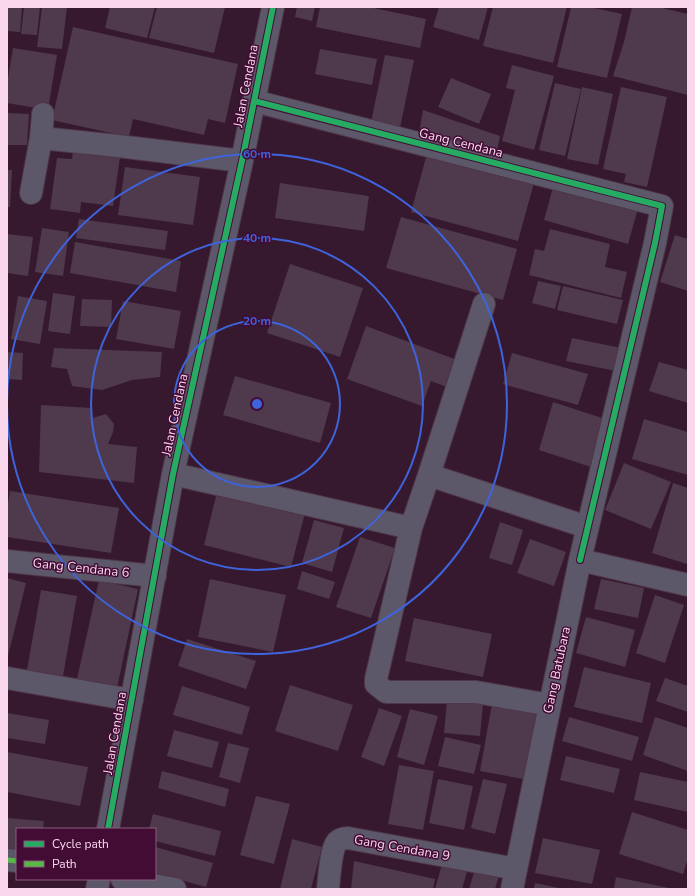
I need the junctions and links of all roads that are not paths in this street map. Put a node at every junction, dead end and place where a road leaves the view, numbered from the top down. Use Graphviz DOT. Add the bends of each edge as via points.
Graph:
graph roads {
  1 [pos="273,7"];
  2 [pos="254,101"];
  3 [pos="43,114"];
  4 [pos="41,138"];
  5 [pos="242,161"];
  6 [pos="31,193"];
  7 [pos="662,206"];
  8 [pos="484,304"];
  9 [pos="173,474"];
  10 [pos="429,476"];
  11 [pos="411,528"];
  12 [pos="587,528"];
  13 [pos="7,560"];
  14 [pos="580,560"];
  15 [pos="155,576"];
  16 [pos="688,585"];
  17 [pos="7,678"];
  18 [pos="132,700"];
  19 [pos="550,705"];
  20 [pos="108,828"];
  21 [pos="514,879"];
  22 [pos="127,880"];
  23 [pos="175,889"];
  24 [pos="328,889"];
  1 -- 2 [label="street, Jalan Cendana"];
  2 -- 5 [label="street, Jalan Cendana"];
  2 -- 7 [label="street, Gang Cendana"];
  3 -- 4 [label="street"];
  4 -- 5 [label="street"];
  4 -- 6 [label="street"];
  5 -- 9 [label="street, Jalan Cendana"];
  7 -- 12 [label="street, Gang Batubara"];
  8 -- 10 [label="street"];
  9 -- 11 [label="street"];
  9 -- 15 [label="street, Jalan Cendana"];
  10 -- 11 [label="street"];
  10 -- 12 [label="street"];
  11 -- 19 [label="street" via="376,680 379,688 386,692 476,692"];
  12 -- 14 [label="street, Gang Batubara"];
  13 -- 15 [label="street, Gang Cendana 6"];
  14 -- 16 [label="street"];
  14 -- 19 [label="street, Gang Batubara"];
  15 -- 18 [label="street, Jalan Cendana"];
  17 -- 18 [label="street"];
  18 -- 20 [label="street, Jalan Cendana"];
  19 -- 21 [label="street, Gang Batubara"];
  21 -- 24 [label="street, Gang Cendana 9" via="348,838 337,842 334,848"];
  22 -- 23 [label="street"];
}
